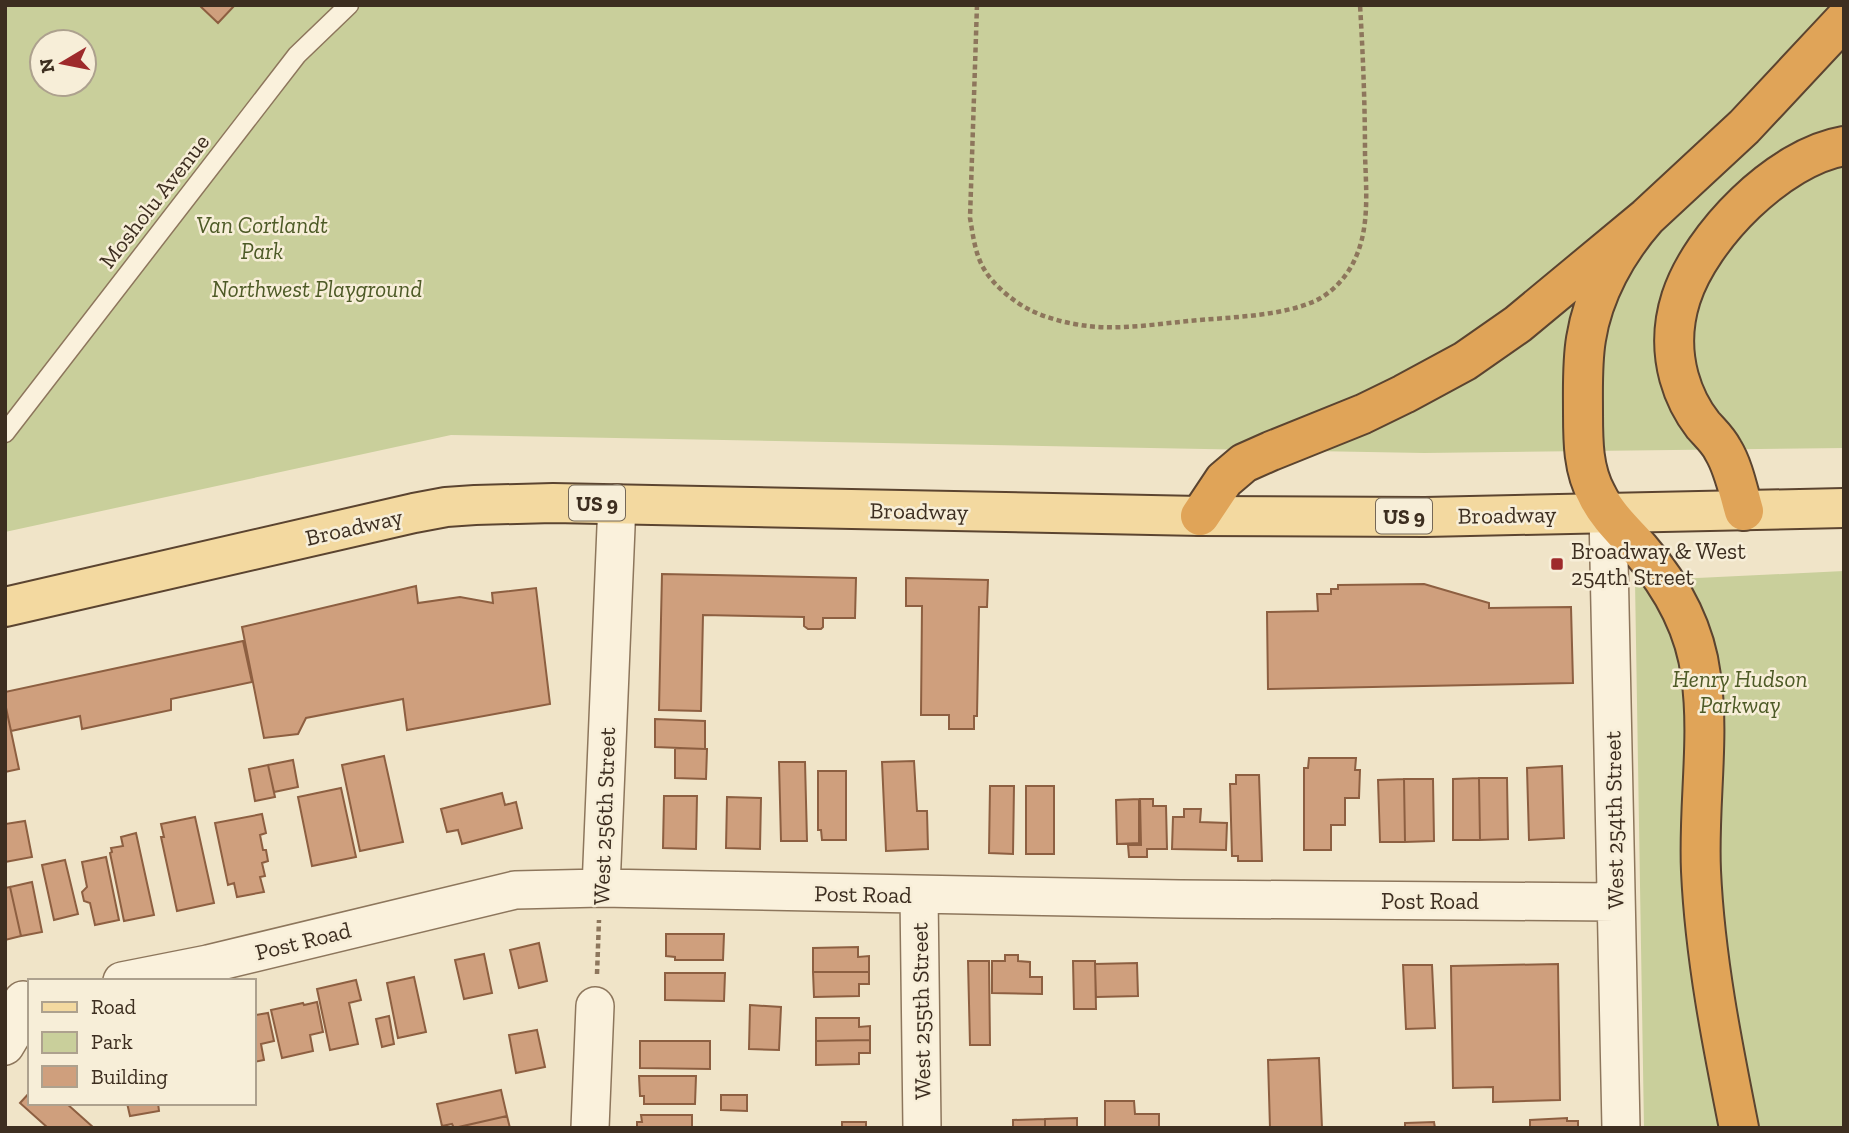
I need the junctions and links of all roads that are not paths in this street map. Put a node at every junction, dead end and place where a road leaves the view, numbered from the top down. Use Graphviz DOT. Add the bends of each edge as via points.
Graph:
graph roads {
  1 [pos="349,5"];
  2 [pos="1844,19"];
  3 [pos="1844,146"];
  4 [pos="1647,217"];
  5 [pos="5,433"];
  6 [pos="617,503"];
  7 [pos="1844,508"];
  8 [pos="1744,511"];
  9 [pos="1608,513"];
  10 [pos="1200,516"];
  11 [pos="5,607"];
  12 [pos="601,888"];
  13 [pos="919,895"];
  14 [pos="1615,902"];
  15 [pos="132,979"];
  16 [pos="19,1001"];
  17 [pos="596,1006"];
  18 [pos="5,1045"];
  19 [pos="590,1128"];
  20 [pos="922,1128"];
  21 [pos="1621,1128"];
  22 [pos="1739,1128"];
  1 -- 5 [label="lane, Mosholu Avenue" via="297,55"];
  2 -- 4 [label="highway" via="1760,111"];
  3 -- 8 [label="highway" via="1800,163 1739,209 1704,252 1681,299 1674,344 1682,388 1725,452"];
  4 -- 9 [label="highway" via="1612,266 1586,340 1584,455 1590,482"];
  4 -- 10 [label="highway" via="1501,338 1446,372 1384,404 1244,463 1224,480"];
  6 -- 10 [label="main road, Broadway / US 9"];
  6 -- 11 [label="main road, Broadway / US 9" via="506,503 435,509"];
  6 -- 12 [label="street, West 256th Street"];
  7 -- 8 [label="main road, Broadway / US 9"];
  8 -- 9 [label="main road, Broadway / US 9"];
  9 -- 10 [label="main road, Broadway / US 9"];
  9 -- 14 [label="street, West 254th Street"];
  9 -- 22 [label="highway" via="1676,599 1701,673 1704,915 1715,1007"];
  12 -- 13 [label="street, Post Road"];
  12 -- 15 [label="street, Post Road" via="515,890"];
  13 -- 14 [label="street, Post Road"];
  13 -- 20 [label="street, West 255th Street"];
  14 -- 21 [label="street, West 254th Street"];
  16 -- 18 [label="street" via="20,1021"];
  17 -- 19 [label="street"];
}
